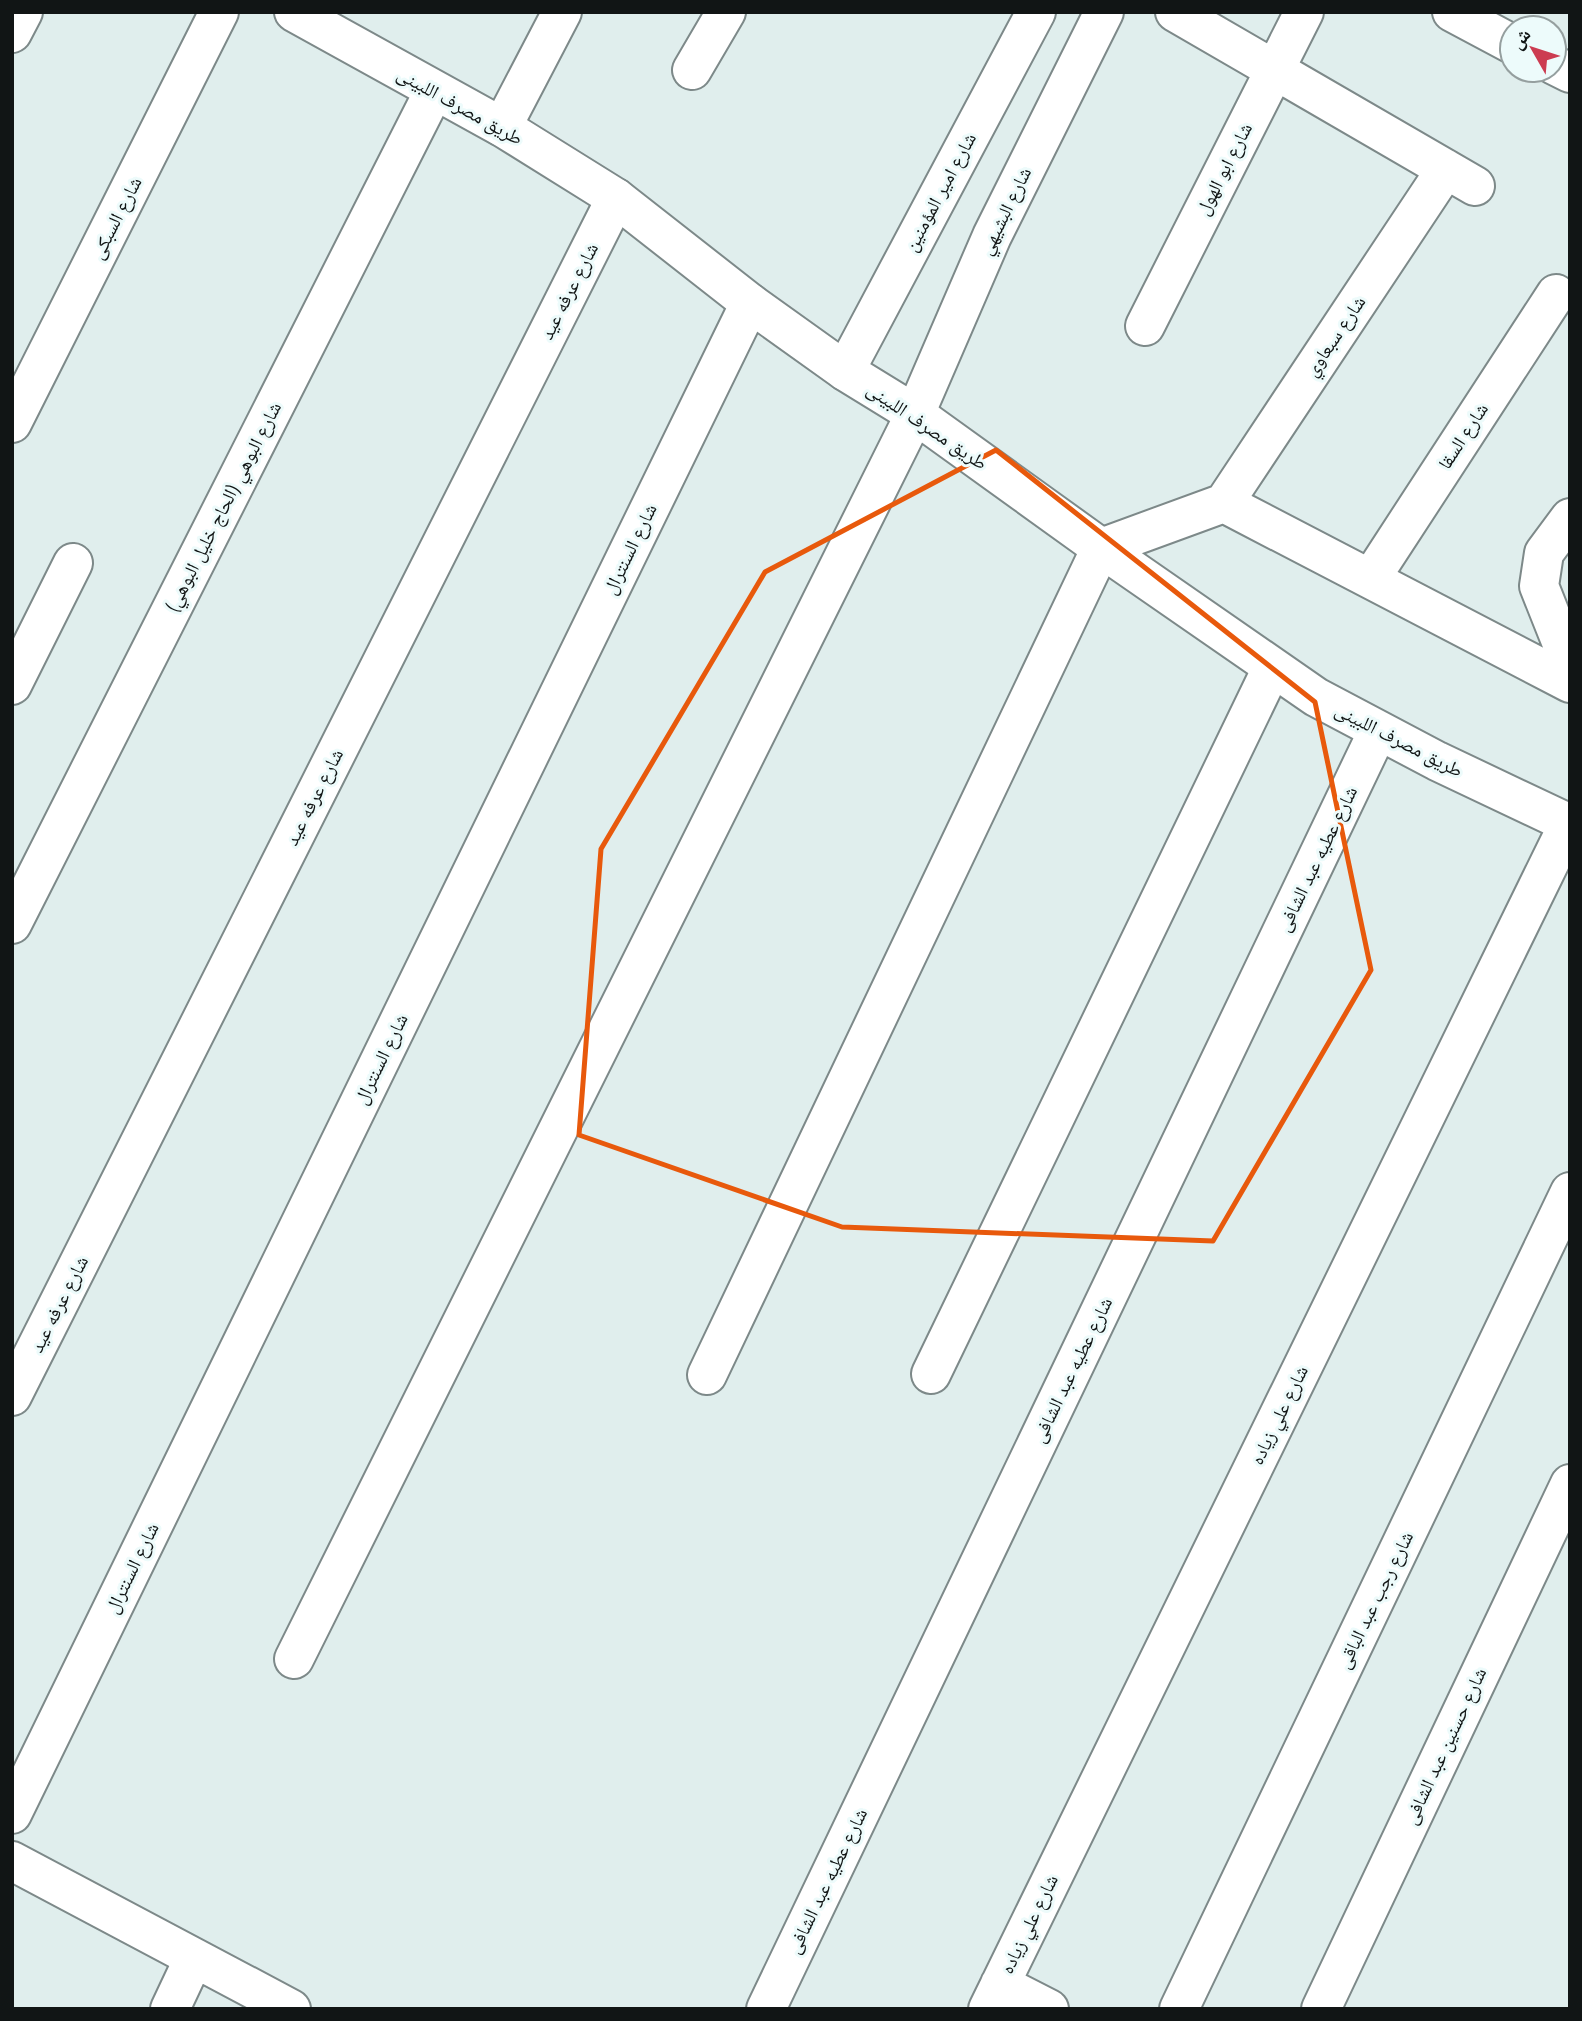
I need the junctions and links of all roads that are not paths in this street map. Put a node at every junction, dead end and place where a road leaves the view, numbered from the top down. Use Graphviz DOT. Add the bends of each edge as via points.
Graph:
graph roads {
  1 [pos="23,12"];
  2 [pos="219,12"];
  3 [pos="294,12"];
  4 [pos="562,12"];
  5 [pos="726,12"];
  6 [pos="1036,12"];
  7 [pos="1104,12"];
  8 [pos="1175,12"];
  9 [pos="1304,12"];
  10 [pos="1451,12"];
  11 [pos="337,23"];
  12 [pos="12,33"];
  13 [pos="1498,37"];
  14 [pos="1275,69"];
  15 [pos="692,70"];
  16 [pos="434,91"];
  17 [pos="502,127"];
  18 [pos="616,198"];
  19 [pos="1556,294"];
  20 [pos="750,303"];
  21 [pos="1145,326"];
  22 [pos="845,371"];
  23 [pos="915,414"];
  24 [pos="12,423"];
  25 [pos="1224,503"];
  26 [pos="1570,518"];
  27 [pos="1101,548"];
  28 [pos="73,563"];
  29 [pos="1371,578"];
  30 [pos="1570,664"];
  31 [pos="1272,668"];
  32 [pos="1570,683"];
  33 [pos="12,684"];
  34 [pos="1378,731"];
  35 [pos="1569,823"];
  36 [pos="12,924"];
  37 [pos="1570,1192"];
  38 [pos="931,1374"];
  39 [pos="708,1375"];
  40 [pos="12,1396"];
  41 [pos="1570,1484"];
  42 [pos="294,1658"];
  43 [pos="12,1814"];
  44 [pos="12,1861"];
  45 [pos="194,1958"];
  46 [pos="994,1996"];
  47 [pos="170,2009"];
  48 [pos="291,2009"];
  49 [pos="766,2009"];
  50 [pos="1049,2009"];
  51 [pos="1179,2009"];
  52 [pos="1321,2009"];
  1 -- 12 [label="street"];
  2 -- 24 [label="street, شارع السبكى"];
  3 -- 11 [label="street, طريق مصرف اللبينى"];
  4 -- 17 [label="street"];
  5 -- 15 [label="street"];
  6 -- 22 [label="street, شارع امير المؤمنين"];
  7 -- 23 [label="street, شارع البشيهي" via="992,236"];
  8 -- 14 [label="street"];
  9 -- 14 [label="street, شارع ابو الهول"];
  10 -- 13 [label="street"];
  11 -- 16 [label="street, طريق مصرف اللبينى"];
  14 -- 21 [label="street, شارع ابو الهول"];
  14 -- 25 [label="street, شارع سبعاوي" via="1461,178"];
  16 -- 17 [label="street, طريق مصرف اللبينى"];
  16 -- 36 [label="street, شارع البوهي (الحاج خليل البوهي)"];
  17 -- 18 [label="street, طريق مصرف اللبينى"];
  18 -- 20 [label="street, طريق مصرف اللبينى"];
  18 -- 40 [label="street, شارع عرفه عيد"];
  19 -- 29 [label="street, شارع السقا"];
  20 -- 22 [label="street, طريق مصرف اللبينى"];
  20 -- 43 [label="street, شارع السنترال"];
  22 -- 23 [label="street, طريق مصرف اللبينى"];
  23 -- 27 [label="street, طريق مصرف اللبينى"];
  23 -- 42 [label="street, شارع البشيهي"];
  25 -- 27 [label="street"];
  25 -- 29 [label="street"];
  26 -- 30 [label="street" via="1544,553 1539,586"];
  27 -- 31 [label="street, طريق مصرف اللبينى"];
  27 -- 39 [label="street"];
  28 -- 33 [label="street"];
  29 -- 32 [label="street"];
  31 -- 34 [label="street, طريق مصرف اللبينى"];
  31 -- 38 [label="street"];
  34 -- 35 [label="street, طريق مصرف اللبينى"];
  34 -- 49 [label="street, شارع عطيه عبد الشافى"];
  35 -- 46 [label="street, شارع علي زياده"];
  37 -- 51 [label="street, شارع رجب عبد الباقى"];
  41 -- 52 [label="street, شارع حسنين عبد الشافى"];
  44 -- 45 [label="street"];
  45 -- 47 [label="street"];
  45 -- 48 [label="street"];
  46 -- 50 [label="street"];
}
